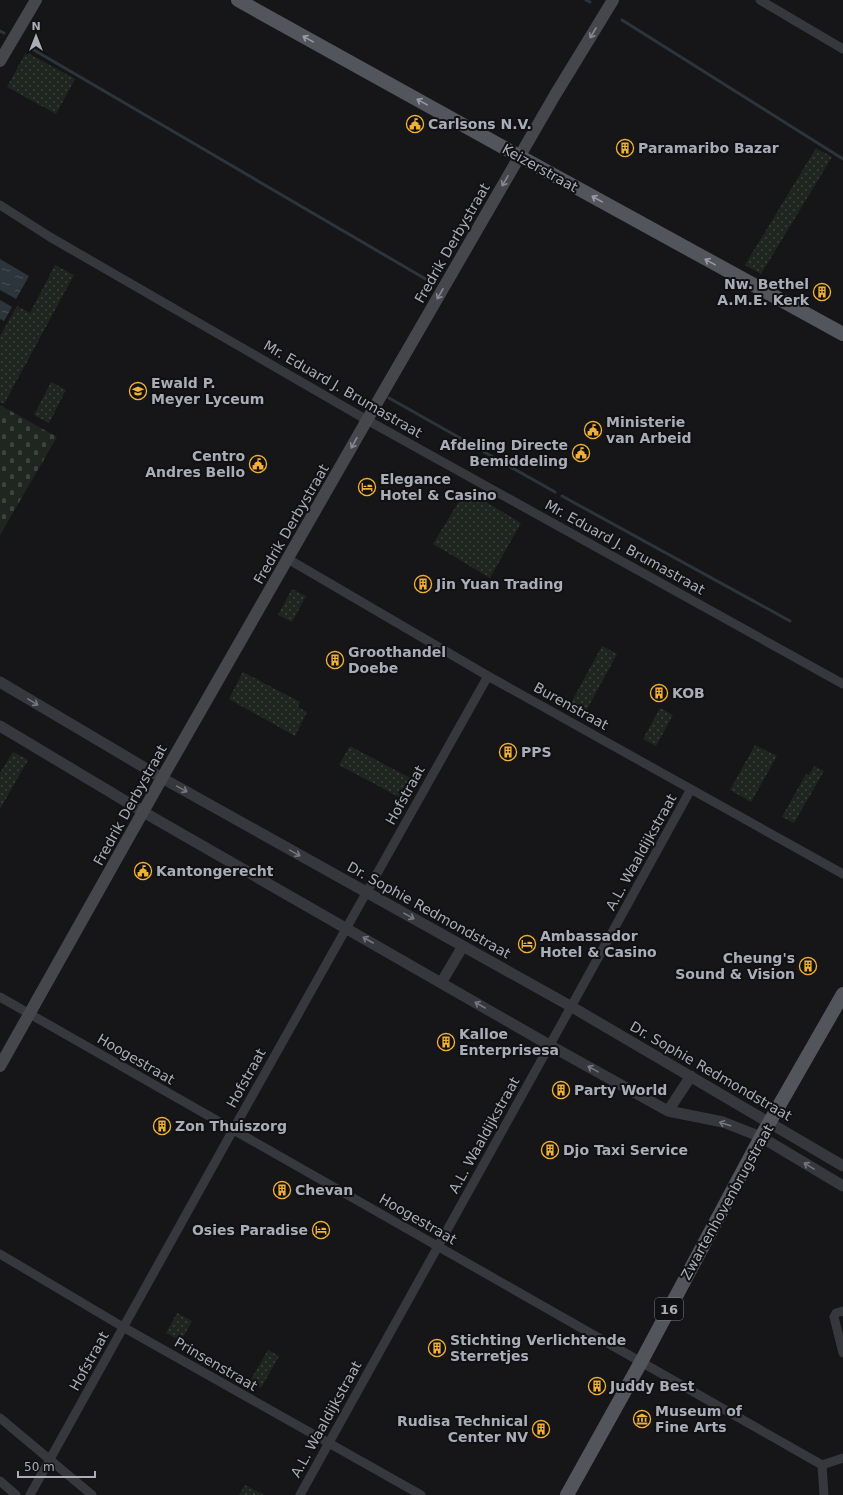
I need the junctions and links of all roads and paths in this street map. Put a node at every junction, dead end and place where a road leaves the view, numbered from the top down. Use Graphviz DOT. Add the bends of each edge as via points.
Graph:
graph roads {
  1 [pos="36,0"];
  2 [pos="238,0"];
  3 [pos="613,0"];
  4 [pos="760,0"];
  5 [pos="843,49"];
  6 [pos="0,61"];
  7 [pos="519,156"];
  8 [pos="0,205"];
  9 [pos="843,334"];
  10 [pos="367,420"];
  11 [pos="288,559"];
  12 [pos="488,676"];
  13 [pos="0,682"];
  14 [pos="843,684"];
  15 [pos="0,726"];
  16 [pos="162,778"];
  17 [pos="691,789"];
  18 [pos="143,812"];
  19 [pos="843,874"];
  20 [pos="366,892"];
  21 [pos="346,928"];
  22 [pos="463,946"];
  23 [pos="441,982"];
  24 [pos="0,997"];
  25 [pos="841,1000"];
  26 [pos="572,1007"];
  27 [pos="29,1014"];
  28 [pos="551,1046"];
  29 [pos="0,1066"];
  30 [pos="691,1076"];
  31 [pos="668,1111"];
  32 [pos="770,1123"];
  33 [pos="233,1130"];
  34 [pos="761,1137"];
  35 [pos="843,1166"];
  36 [pos="843,1186"];
  37 [pos="438,1246"];
  38 [pos="0,1254"];
  39 [pos="843,1311"];
  40 [pos="123,1327"];
  41 [pos="843,1353"];
  42 [pos="641,1362"];
  43 [pos="0,1418"];
  44 [pos="328,1444"];
  45 [pos="843,1458"];
  46 [pos="50,1460"];
  47 [pos="822,1465"];
  48 [pos="0,1481"];
  49 [pos="16,1495"];
  50 [pos="30,1495"];
  51 [pos="92,1495"];
  52 [pos="300,1495"];
  53 [pos="421,1495"];
  54 [pos="567,1495"];
  55 [pos="824,1495"];
  1 -- 6 [label="main road"];
  7 -- 2 [label="main road, Keizerstraat, one-way"];
  3 -- 7 [label="main road, Fredrik Derbystraat, one-way"];
  4 -- 5 [label="street"];
  9 -- 7 [label="main road, Keizerstraat, one-way"];
  7 -- 10 [label="main road, Fredrik Derbystraat, one-way"];
  8 -- 10 [label="street, Mr. Eduard J. Brumastraat"];
  10 -- 11 [label="main road, Fredrik Derbystraat, one-way"];
  10 -- 14 [label="street, Mr. Eduard J. Brumastraat"];
  11 -- 12 [label="street, Burenstraat"];
  11 -- 16 [label="main road, Fredrik Derbystraat"];
  12 -- 17 [label="street, Burenstraat"];
  12 -- 20 [label="street, Hofstraat"];
  13 -- 16 [label="street, Dr. Sophie Redmondstraat, one-way"];
  15 -- 18 [label="street"];
  16 -- 18 [label="main road, Fredrik Derbystraat"];
  16 -- 20 [label="street, Dr. Sophie Redmondstraat, one-way"];
  17 -- 19 [label="street, Burenstraat"];
  17 -- 26 [label="street, A.L. Waaldijkstraat"];
  18 -- 21 [label="street"];
  18 -- 27 [label="main road, Fredrik Derbystraat"];
  20 -- 21 [label="street, Hofstraat"];
  20 -- 22 [label="street, Dr. Sophie Redmondstraat, one-way"];
  23 -- 21 [label="street, one-way"];
  21 -- 33 [label="street, Hofstraat"];
  22 -- 23 [label="street"];
  22 -- 26 [label="street, Dr. Sophie Redmondstraat"];
  28 -- 23 [label="street, one-way"];
  24 -- 27 [label="street, Hoogestraat"];
  25 -- 32 [label="main road, Zwartenhovenbrugstraat / 16"];
  26 -- 28 [label="street, A.L. Waaldijkstraat"];
  26 -- 30 [label="street, Dr. Sophie Redmondstraat"];
  27 -- 29 [label="main road, Fredrik Derbystraat"];
  27 -- 33 [label="street, Hoogestraat"];
  31 -- 28 [label="street, one-way"];
  28 -- 37 [label="street, A.L. Waaldijkstraat"];
  30 -- 31 [label="street"];
  30 -- 32 [label="street, Dr. Sophie Redmondstraat"];
  34 -- 31 [label="street, one-way" via="723,1122"];
  32 -- 34 [label="main road, Zwartenhovenbrugstraat / 16"];
  32 -- 35 [label="street, Dr. Sophie Redmondstraat"];
  33 -- 37 [label="street, Hoogestraat"];
  33 -- 40 [label="street, Hofstraat"];
  36 -- 34 [label="street, one-way"];
  34 -- 42 [label="main road, Zwartenhovenbrugstraat / 16"];
  37 -- 42 [label="street, Hoogestraat"];
  37 -- 44 [label="street, A.L. Waaldijkstraat"];
  38 -- 40 [label="street, Prinsenstraat"];
  39 -- 41 [label="street" via="835,1314 834,1321"];
  40 -- 44 [label="street, Prinsenstraat"];
  40 -- 46 [label="street, Hofstraat"];
  42 -- 47 [label="street, Hoogestraat"];
  42 -- 54 [label="main road, Zwartenhovenbrugstraat / 16"];
  43 -- 46 [label="street"];
  44 -- 52 [label="street, A.L. Waaldijkstraat"];
  44 -- 53 [label="street, Prinsenstraat"];
  45 -- 47 [label="street"];
  46 -- 50 [label="street, Hofstraat"];
  46 -- 51 [label="street"];
  47 -- 55 [label="street"];
  48 -- 49 [label="street"];
}
